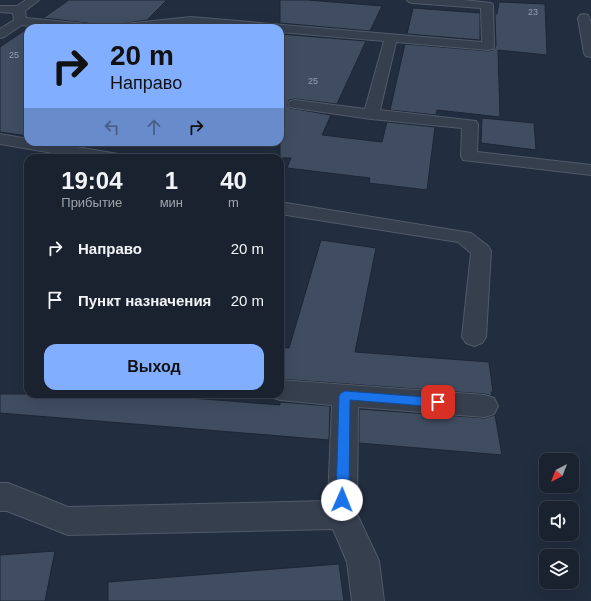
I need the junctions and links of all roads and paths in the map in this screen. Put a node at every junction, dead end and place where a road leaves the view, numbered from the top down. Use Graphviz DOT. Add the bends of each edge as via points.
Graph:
graph roads {
  1 [pos="33,0"];
  2 [pos="413,0"];
  3 [pos="0,9"];
  4 [pos="20,15"];
  5 [pos="584,18"];
  6 [pos="66,24"];
  7 [pos="163,24"];
  8 [pos="227,24"];
  9 [pos="284,28"];
  10 [pos="0,34"];
  11 [pos="391,38"];
  12 [pos="591,53"];
  13 [pos="295,104"];
  14 [pos="370,114"];
  15 [pos="0,139"];
  16 [pos="24,143"];
  17 [pos="41,146"];
  18 [pos="88,154"];
  19 [pos="591,170"];
  20 [pos="284,209"];
  21 [pos="474,337"];
  22 [pos="284,390"];
  23 [pos="345,396"];
  24 [pos="486,406"];
  25 [pos="0,497"];
  26 [pos="342,515"];
  27 [pos="368,601"];
  1 -- 4 [label="lane"];
  2 -- 11 [label="lane" via="487,5 488,46"];
  3 -- 4 [label="lane"];
  4 -- 6 [label="lane"];
  4 -- 10 [label="lane"];
  5 -- 12 [label="lane"];
  7 -- 8 [label="lane" via="191,21"];
  9 -- 11 [label="lane"];
  11 -- 14 [label="lane"];
  13 -- 14 [label="lane"];
  14 -- 19 [label="lane" via="470,124 469,156"];
  15 -- 16 [label="lane"];
  17 -- 18 [label="lane"];
  20 -- 21 [label="lane" via="464,237 480,251"];
  22 -- 23 [label="lane"];
  23 -- 24 [label="lane"];
  23 -- 26 [label="lane"];
  25 -- 26 [label="lane" via="8,497 68,521"];
  26 -- 27 [label="lane" via="363,561"];
}
